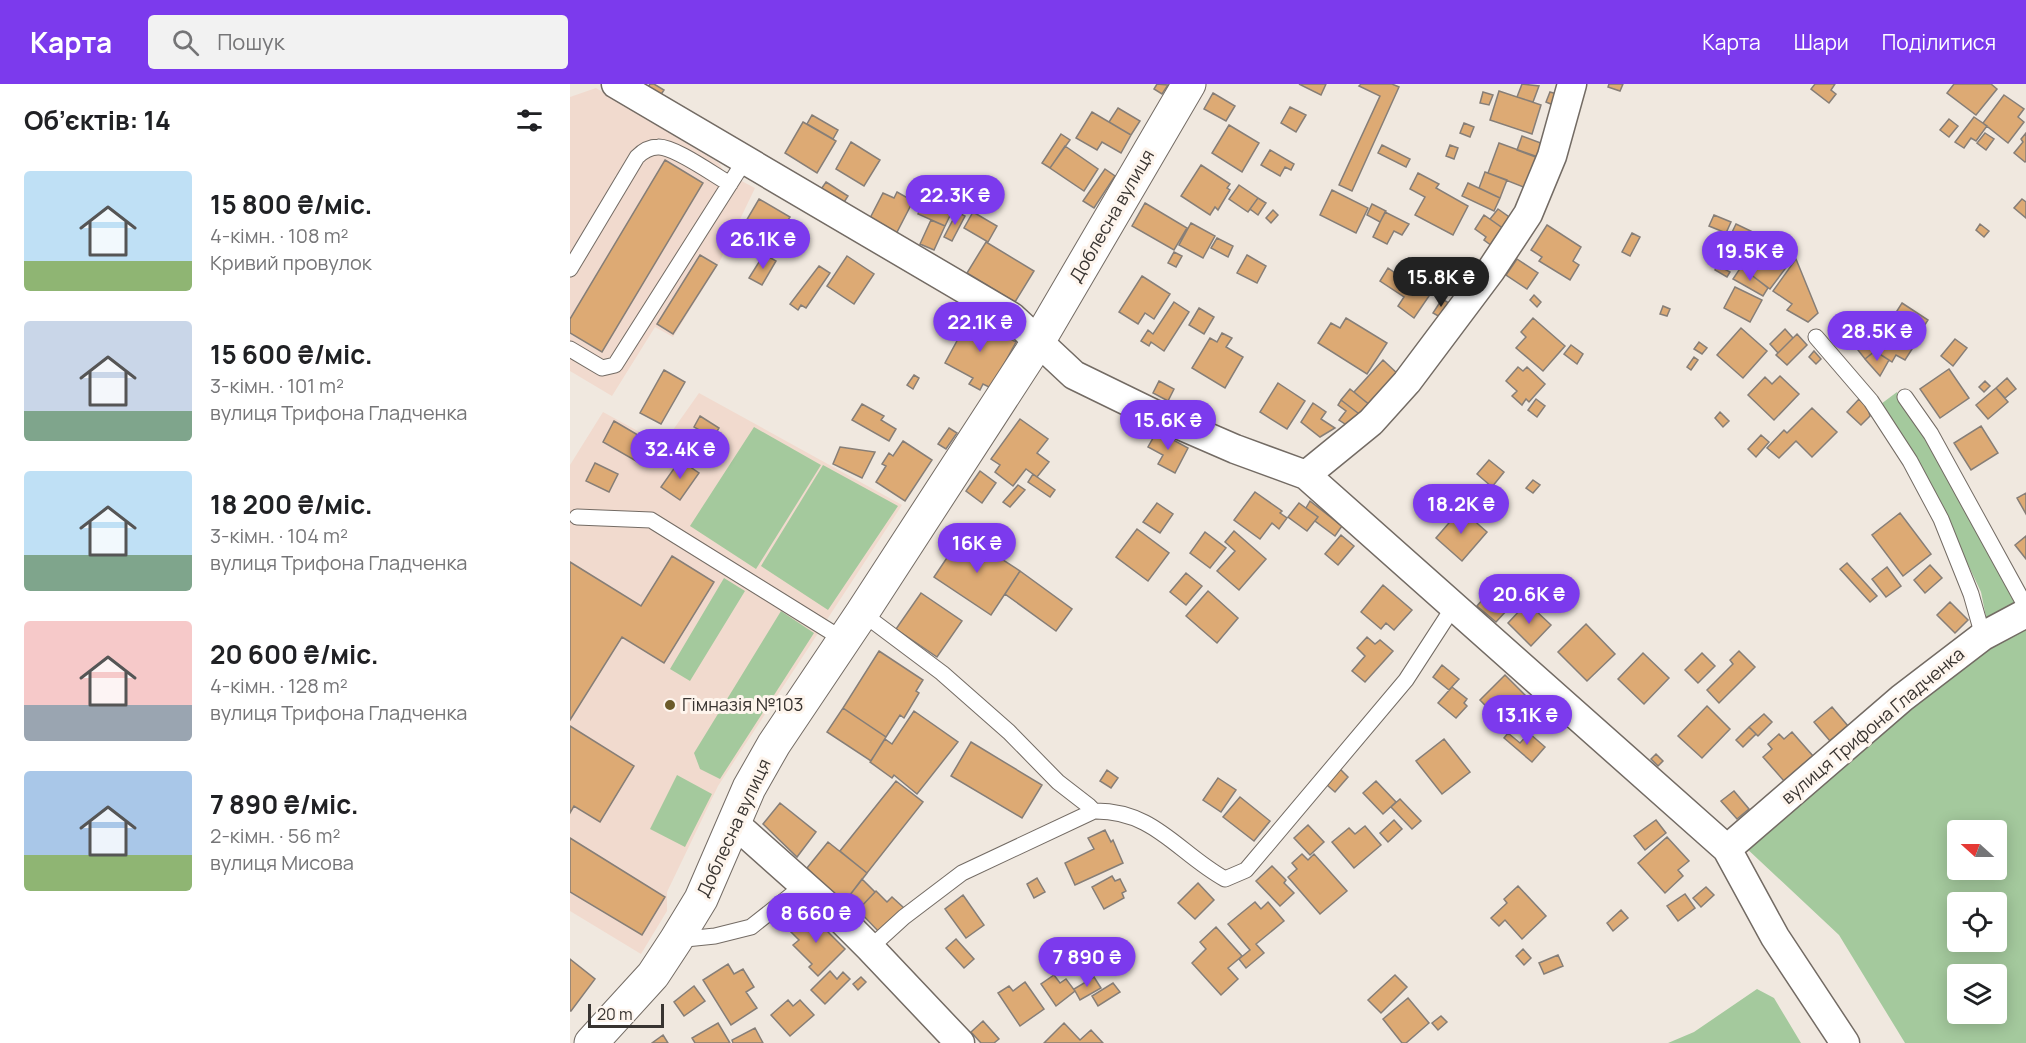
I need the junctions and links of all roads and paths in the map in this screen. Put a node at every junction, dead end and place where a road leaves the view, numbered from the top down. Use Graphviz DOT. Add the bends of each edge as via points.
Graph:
graph roads {
  1 [pos="616,84"];
  2 [pos="1189,84"];
  3 [pos="1572,84"];
  4 [pos="745,160"];
  5 [pos="730,184"];
  6 [pos="570,269"];
  7 [pos="1816,338"];
  8 [pos="1038,342"];
  9 [pos="570,349"];
  10 [pos="1905,397"];
  11 [pos="1306,475"];
  12 [pos="572,519"];
  13 [pos="1454,606"];
  14 [pos="2026,607"];
  15 [pos="2026,613"];
  16 [pos="862,614"];
  17 [pos="1983,636"];
  18 [pos="844,640"];
  19 [pos="1094,811"];
  20 [pos="734,823"];
  21 [pos="1727,849"];
  22 [pos="804,885"];
  23 [pos="676,940"];
  24 [pos="870,948"];
  25 [pos="591,1043"];
  26 [pos="960,1043"];
  27 [pos="1845,1043"];
  1 -- 4 [label="street"];
  2 -- 8 [label="street, Доблесна вулиця"];
  3 -- 11 [label="street" via="1552,156 1528,213 1491,270 1393,398 1371,422"];
  4 -- 5 [label="lane"];
  4 -- 8 [label="street" via="1012,317"];
  5 -- 6 [label="lane" via="671,149 643,151"];
  5 -- 9 [label="lane" via="615,365 602,368"];
  7 -- 17 [label="lane" via="1871,401 1910,461 1941,519"];
  8 -- 11 [label="street" via="1074,375 1214,440"];
  8 -- 16 [label="street, Доблесна вулиця"];
  10 -- 14 [label="lane" via="1930,434"];
  11 -- 13 [label="street"];
  12 -- 18 [label="lane" via="651,520"];
  13 -- 19 [label="lane" via="1406,680 1246,870 1225,879 1135,818 1112,811"];
  13 -- 21 [label="street"];
  15 -- 17 [label="street, вулиця Трифона Гладченка"];
  16 -- 18 [label="street, Доблесна вулиця"];
  16 -- 19 [label="lane" via="942,674"];
  17 -- 21 [label="street, вулиця Трифона Гладченка" via="1902,698"];
  18 -- 20 [label="street, Доблесна вулиця" via="774,744"];
  19 -- 24 [label="lane" via="962,873 904,916"];
  20 -- 22 [label="street"];
  20 -- 23 [label="street, Доблесна вулиця" via="701,899"];
  21 -- 27 [label="street" via="1775,937"];
  22 -- 23 [label="lane" via="751,927"];
  22 -- 24 [label="street"];
  23 -- 25 [label="street, Доблесна вулиця" via="653,975"];
  24 -- 26 [label="street"];
}
